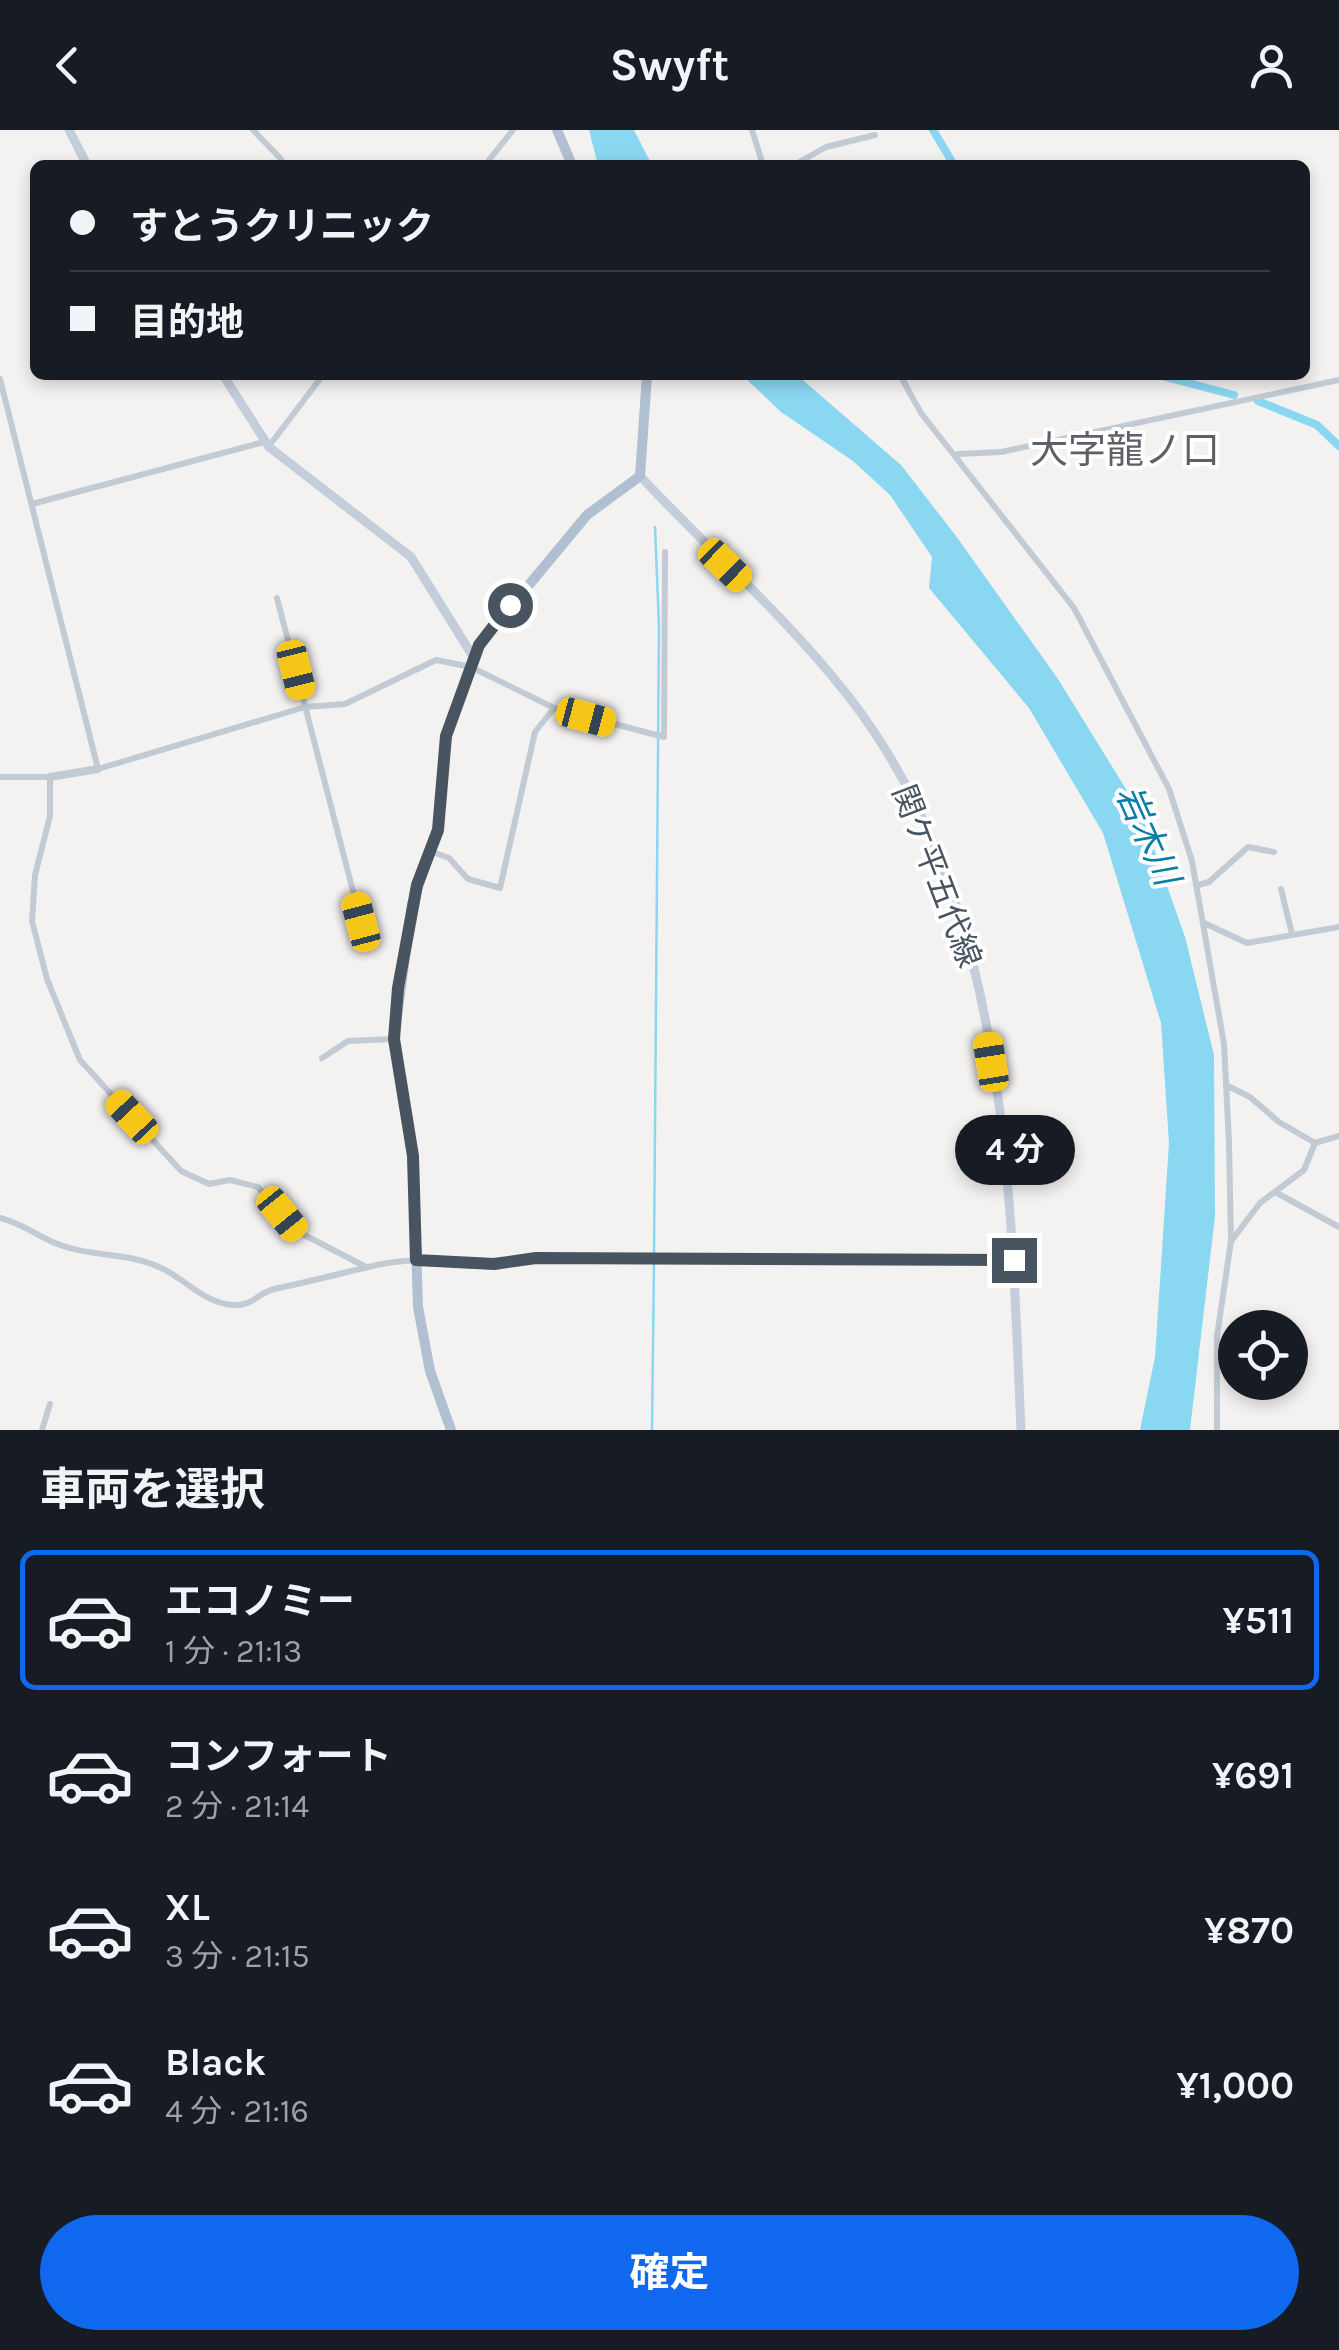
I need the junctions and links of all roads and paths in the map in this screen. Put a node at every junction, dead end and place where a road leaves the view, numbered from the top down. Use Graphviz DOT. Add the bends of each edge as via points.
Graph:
graph roads {
  1 [pos="69,130"];
  2 [pos="253,130"];
  3 [pos="513,130"];
  4 [pos="558,130"];
  5 [pos="752,130"];
  6 [pos="875,136"];
  7 [pos="282,159"];
  8 [pos="84,160"];
  9 [pos="489,160"];
  10 [pos="570,160"];
  11 [pos="761,160"];
  12 [pos="803,160"];
  13 [pos="0,379"];
  14 [pos="226,380"];
  15 [pos="318,380"];
  16 [pos="646,380"];
  17 [pos="903,380"];
  18 [pos="1339,380"];
  19 [pos="266,445"];
  20 [pos="958,454"];
  21 [pos="640,476"];
  22 [pos="32,504"];
  23 [pos="665,552"];
  24 [pos="278,598"];
  25 [pos="472,662"];
  26 [pos="305,707"];
  27 [pos="554,708"];
  28 [pos="98,769"];
  29 [pos="50,776"];
  30 [pos="0,777"];
  31 [pos="430,852"];
  32 [pos="1274,852"];
  33 [pos="1198,885"];
  34 [pos="1281,888"];
  35 [pos="361,922"];
  36 [pos="1204,923"];
  37 [pos="1339,927"];
  38 [pos="1292,934"];
  39 [pos="394,1039"];
  40 [pos="322,1058"];
  41 [pos="1226,1085"];
  42 [pos="1339,1136"];
  43 [pos="1315,1143"];
  44 [pos="1276,1192"];
  45 [pos="0,1218"];
  46 [pos="1339,1227"];
  47 [pos="1231,1241"];
  48 [pos="416,1260"];
  49 [pos="1014,1260"];
  50 [pos="367,1268"];
  51 [pos="50,1404"];
  52 [pos="42,1430"];
  53 [pos="451,1430"];
  54 [pos="1021,1430"];
  55 [pos="1216,1430"];
  1 -- 8 [label="main road"];
  2 -- 7 [label="street"];
  3 -- 9 [label="street"];
  4 -- 10 [label="main road"];
  5 -- 11 [label="street"];
  6 -- 12 [label="street" via="826,147"];
  13 -- 22 [label="street"];
  14 -- 19 [label="main road"];
  15 -- 19 [label="street"];
  16 -- 21 [label="main road"];
  17 -- 20 [label="street"];
  18 -- 20 [label="street" via="1001,452"];
  19 -- 22 [label="street"];
  19 -- 25 [label="main road" via="410,556"];
  20 -- 33 [label="street" via="1074,608 1169,789"];
  21 -- 25 [label="main road" via="587,515 487,632"];
  21 -- 49 [label="main road, 関ケ平五代線" via="782,620 849,698 902,777 958,917 978,988 1003,1118"];
  22 -- 28 [label="street"];
  23 -- 27 [label="street" via="664,737"];
  24 -- 26 [label="street"];
  25 -- 26 [label="street" via="430,661 344,704"];
  25 -- 27 [label="street"];
  25 -- 31 [label="main road" via="446,736 440,821"];
  26 -- 28 [label="street"];
  26 -- 35 [label="street"];
  27 -- 31 [label="street" via="536,732 500,888 468,879 449,858"];
  28 -- 29 [label="street"];
  29 -- 30 [label="street"];
  29 -- 50 [label="street" via="32,921 80,1060 181,1171 209,1184 230,1180 258,1187 295,1230"];
  31 -- 39 [label="main road" via="412,904"];
  32 -- 33 [label="street" via="1248,847"];
  33 -- 36 [label="street"];
  34 -- 38 [label="street"];
  36 -- 38 [label="street" via="1247,943"];
  36 -- 41 [label="street"];
  37 -- 38 [label="street"];
  39 -- 40 [label="street" via="348,1041"];
  39 -- 48 [label="main road" via="412,1144"];
  41 -- 43 [label="street"];
  41 -- 47 [label="street"];
  42 -- 43 [label="street"];
  43 -- 44 [label="street" via="1304,1170"];
  44 -- 46 [label="street"];
  44 -- 47 [label="street"];
  45 -- 50 [label="street" via="54,1243 163,1268 197,1294 230,1305"];
  47 -- 55 [label="street" via="1218,1315"];
  48 -- 49 [label="street"];
  48 -- 50 [label="street"];
  48 -- 53 [label="main road" via="430,1371"];
  49 -- 54 [label="main road, 関ケ平五代線"];
  51 -- 52 [label="street"];
}
